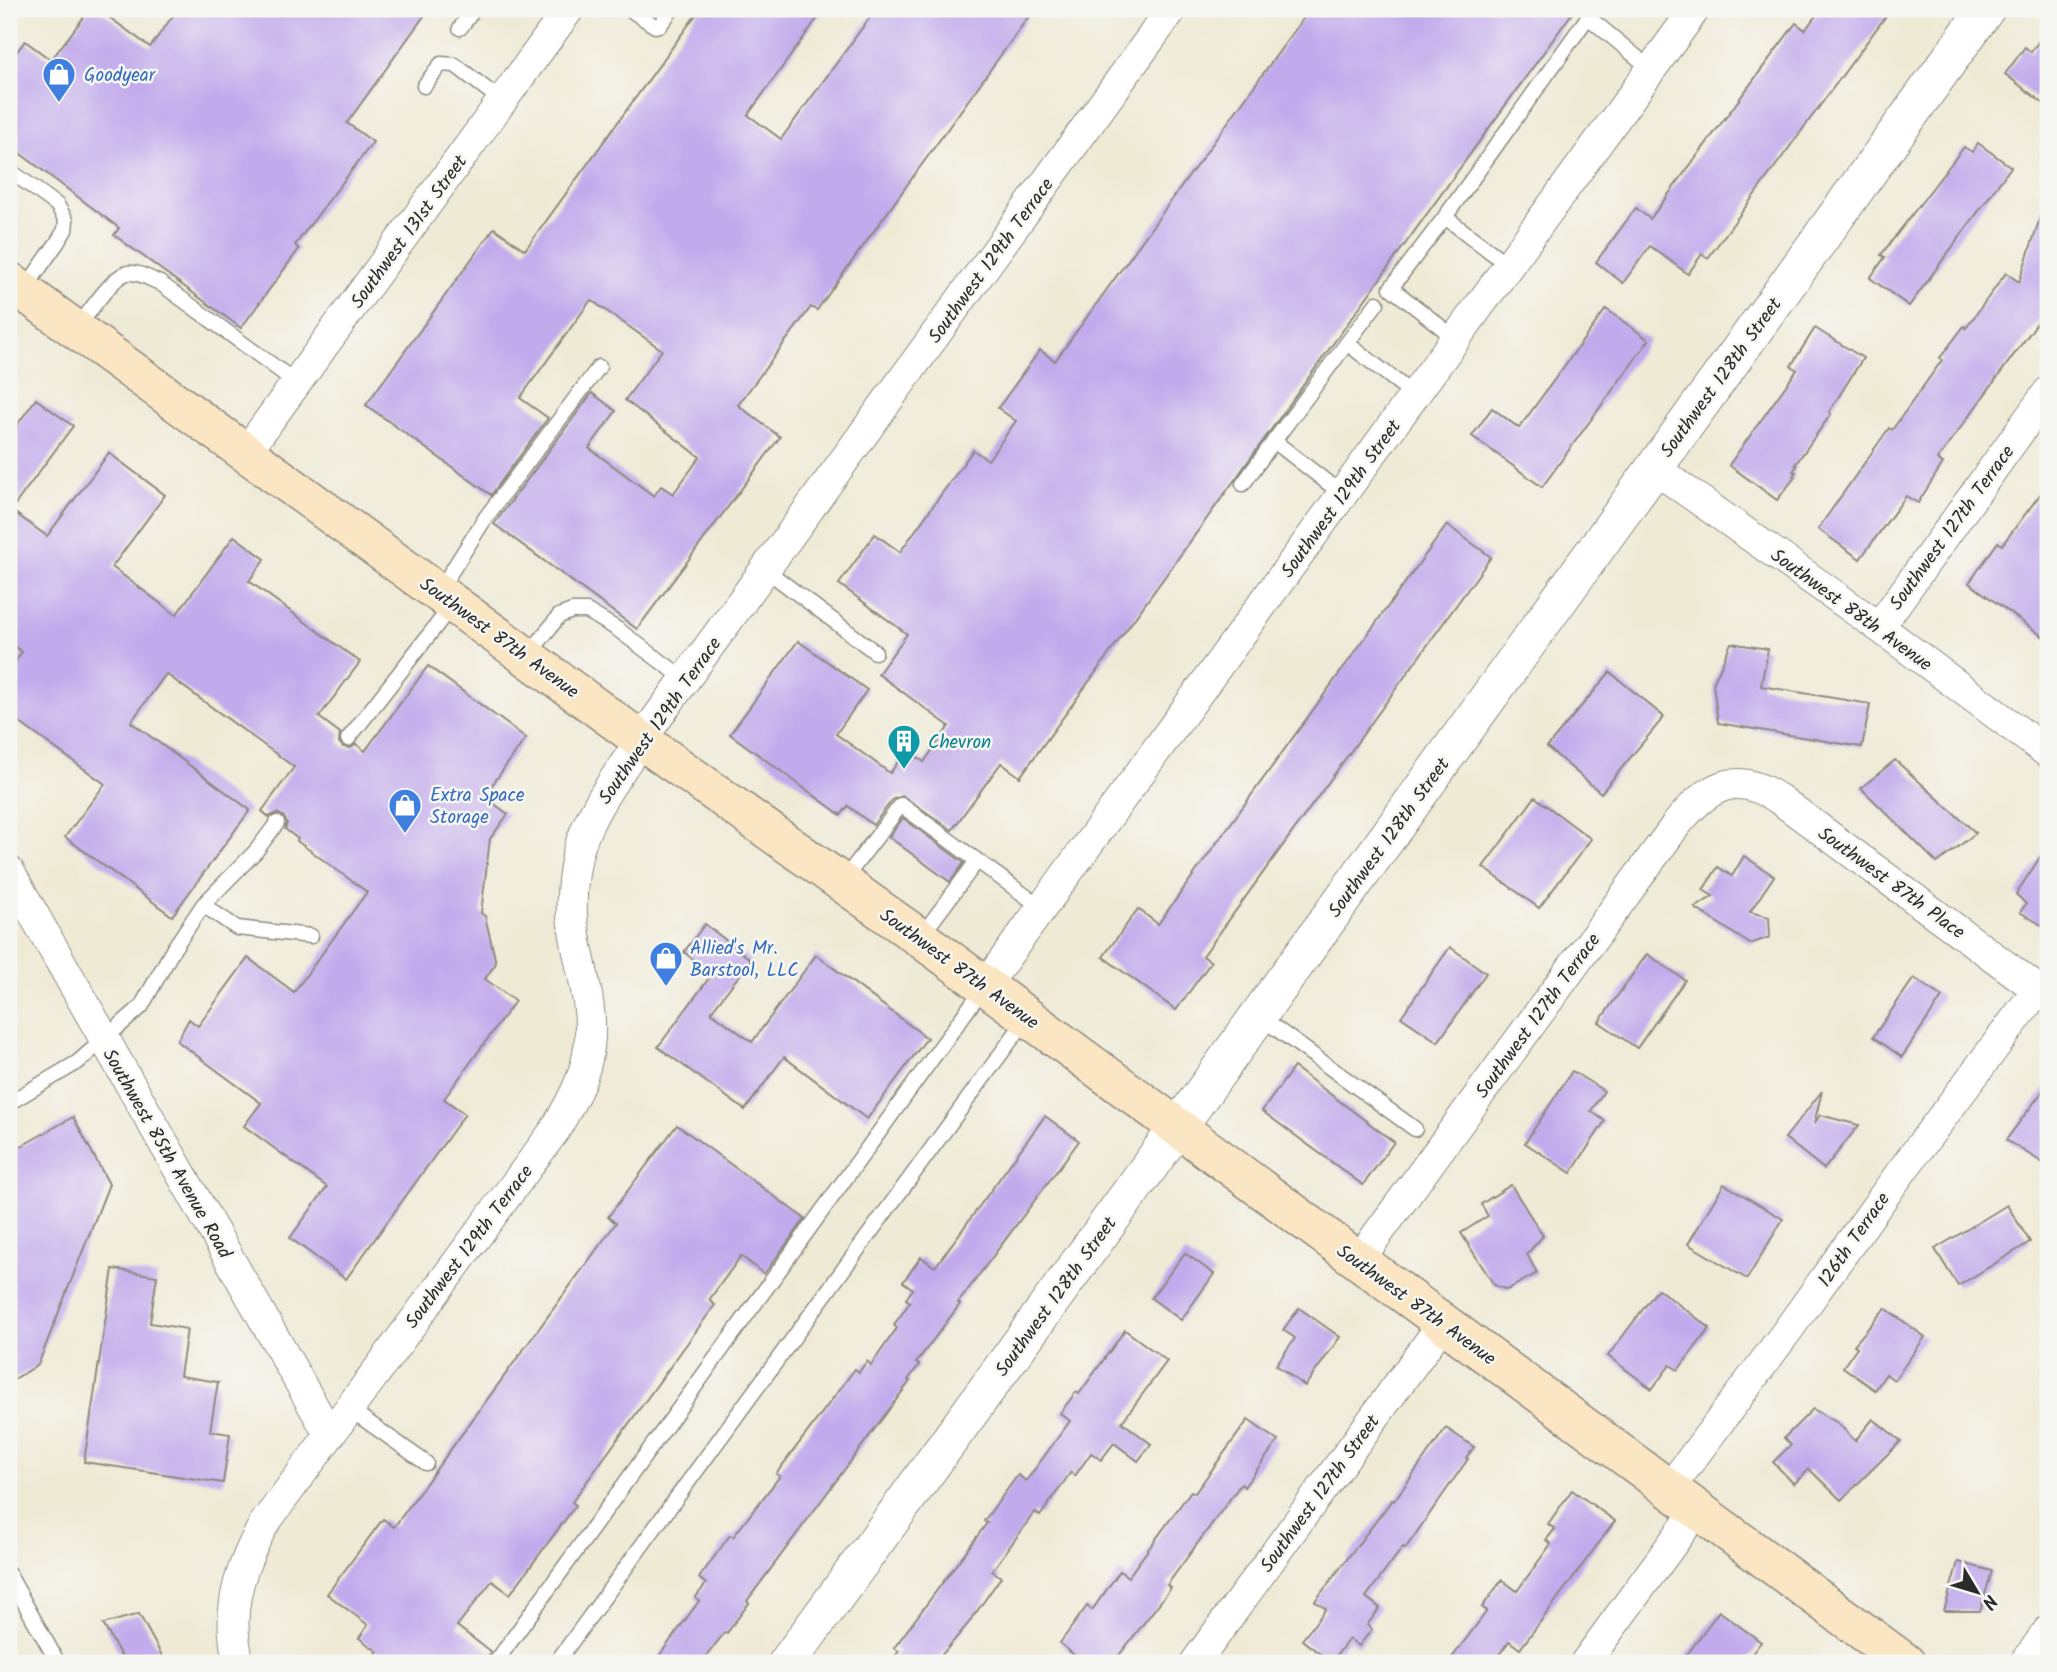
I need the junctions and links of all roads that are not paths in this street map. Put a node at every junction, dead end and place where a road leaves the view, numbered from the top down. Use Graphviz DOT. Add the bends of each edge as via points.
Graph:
graph roads {
  1 [pos="474,9"];
  2 [pos="569,9"];
  3 [pos="629,9"];
  4 [pos="672,9"];
  5 [pos="1172,9"];
  6 [pos="1695,9"];
  7 [pos="1986,9"];
  8 [pos="1591,13"];
  9 [pos="460,28"];
  10 [pos="1651,69"];
  11 [pos="424,86"];
  12 [pos="502,101"];
  13 [pos="9,170"];
  14 [pos="1444,217"];
  15 [pos="1508,265"];
  16 [pos="16,286"];
  17 [pos="1377,303"];
  18 [pos="76,330"];
  19 [pos="1455,338"];
  20 [pos="1347,343"];
  21 [pos="598,367"];
  22 [pos="297,383"];
  23 [pos="2048,392"];
  24 [pos="1414,395"];
  25 [pos="1275,441"];
  26 [pos="246,452"];
  27 [pos="1654,468"];
  28 [pos="1243,484"];
  29 [pos="1342,494"];
  30 [pos="766,570"];
  31 [pos="446,598"];
  32 [pos="1879,628"];
  33 [pos="875,652"];
  34 [pos="527,657"];
  35 [pos="686,680"];
  36 [pos="348,739"];
  37 [pos="641,740"];
  38 [pos="2048,753"];
  39 [pos="1729,782"];
  40 [pos="277,823"];
  41 [pos="977,861"];
  42 [pos="9,871"];
  43 [pos="842,882"];
  44 [pos="204,905"];
  45 [pos="1042,908"];
  46 [pos="311,936"];
  47 [pos="920,938"];
  48 [pos="985,986"];
  49 [pos="2043,993"];
  50 [pos="1258,1016"];
  51 [pos="1028,1017"];
  52 [pos="103,1039"];
  53 [pos="9,1103"];
  54 [pos="1178,1127"];
  55 [pos="1415,1129"];
  56 [pos="1358,1261"];
  57 [pos="1443,1323"];
  58 [pos="348,1408"];
  59 [pos="329,1434"];
  60 [pos="426,1463"];
  61 [pos="1683,1500"];
  62 [pos="9,1575"];
  63 [pos="2048,1630"];
  64 [pos="58,1663"];
  65 [pos="239,1663"];
  66 [pos="495,1663"];
  67 [pos="556,1663"];
  68 [pos="787,1663"];
  69 [pos="1195,1663"];
  70 [pos="1585,1663"];
  71 [pos="1906,1663"];
  72 [pos="2025,1663"];
  1 -- 9 [label="lane"];
  2 -- 12 [label="street, Southwest 131st Street"];
  3 -- 4 [label="lane" via="655,26"];
  5 -- 30 [label="street, Southwest 129th Terrace"];
  6 -- 10 [label="street, Southwest 129th Street"];
  7 -- 27 [label="street, Southwest 128th Street"];
  8 -- 10 [label="lane"];
  8 -- 14 [label="lane"];
  10 -- 15 [label="street, Southwest 129th Street"];
  11 -- 12 [label="lane" via="441,64 455,65"];
  12 -- 22 [label="street, Southwest 131st Street"];
  13 -- 16 [label="lane" via="57,205 66,220 57,243"];
  14 -- 15 [label="lane"];
  14 -- 19 [label="lane" via="1391,288"];
  15 -- 19 [label="street, Southwest 129th Street"];
  16 -- 18 [label="main road, Southwest 87th Avenue"];
  17 -- 20 [label="lane"];
  18 -- 22 [label="lane" via="116,280 125,273 138,274 160,283"];
  18 -- 26 [label="main road, Southwest 87th Avenue"];
  19 -- 24 [label="street, Southwest 129th Street"];
  20 -- 24 [label="lane"];
  20 -- 25 [label="lane"];
  21 -- 31 [label="lane" via="486,517"];
  22 -- 26 [label="street, Southwest 131st Street"];
  23 -- 32 [label="street, Southwest 127th Terrace"];
  24 -- 29 [label="street, Southwest 129th Street"];
  25 -- 28 [label="lane"];
  25 -- 29 [label="lane"];
  26 -- 31 [label="main road, Southwest 87th Avenue"];
  27 -- 32 [label="street, Southwest 88th Avenue"];
  27 -- 50 [label="street, Southwest 128th Street"];
  29 -- 45 [label="street, Southwest 129th Street"];
  30 -- 33 [label="lane"];
  30 -- 35 [label="street, Southwest 129th Terrace"];
  31 -- 34 [label="main road, Southwest 87th Avenue"];
  31 -- 36 [label="lane"];
  32 -- 38 [label="street, Southwest 88th Avenue"];
  34 -- 35 [label="lane" via="559,616 587,611"];
  34 -- 37 [label="main road, Southwest 87th Avenue"];
  35 -- 37 [label="street, Southwest 129th Terrace"];
  37 -- 43 [label="main road, Southwest 87th Avenue"];
  37 -- 58 [label="street, Southwest 129th Terrace" via="595,813 577,856 572,914 591,1022 577,1090 555,1130"];
  39 -- 49 [label="street, Southwest 87th Place" via="1773,794"];
  39 -- 56 [label="street, Southwest 127th Terrace" via="1696,802 1676,825"];
  40 -- 44 [label="lane"];
  41 -- 43 [label="lane" via="901,805"];
  41 -- 45 [label="lane"];
  41 -- 47 [label="lane"];
  42 -- 52 [label="street, Southwest 85th Avenue Road"];
  43 -- 47 [label="main road, Southwest 87th Avenue"];
  44 -- 46 [label="lane" via="237,928"];
  44 -- 52 [label="lane" via="141,1007"];
  45 -- 48 [label="street, Southwest 129th Street"];
  47 -- 48 [label="main road, Southwest 87th Avenue"];
  48 -- 51 [label="main road, Southwest 87th Avenue"];
  48 -- 66 [label="lane"];
  49 -- 61 [label="street, 126th Terrace" via="1901,1171 1777,1345"];
  50 -- 54 [label="street, Southwest 128th Street"];
  50 -- 55 [label="lane"];
  51 -- 54 [label="main road, Southwest 87th Avenue"];
  51 -- 67 [label="lane"];
  52 -- 53 [label="lane" via="78,1062"];
  52 -- 59 [label="street, Southwest 85th Avenue Road"];
  54 -- 56 [label="main road, Southwest 87th Avenue"];
  54 -- 68 [label="street, Southwest 128th Street"];
  56 -- 57 [label="main road, Southwest 87th Avenue"];
  57 -- 61 [label="main road, Southwest 87th Avenue"];
  57 -- 69 [label="street, Southwest 127th Street"];
  58 -- 59 [label="street, Southwest 129th Terrace"];
  58 -- 60 [label="lane"];
  59 -- 65 [label="street, Southwest 129th Terrace" via="250,1550 236,1588 232,1626"];
  61 -- 70 [label="street, 126th Terrace"];
  61 -- 71 [label="main road, Southwest 87th Avenue"];
  62 -- 64 [label="lane"];
  63 -- 72 [label="street"];
}
